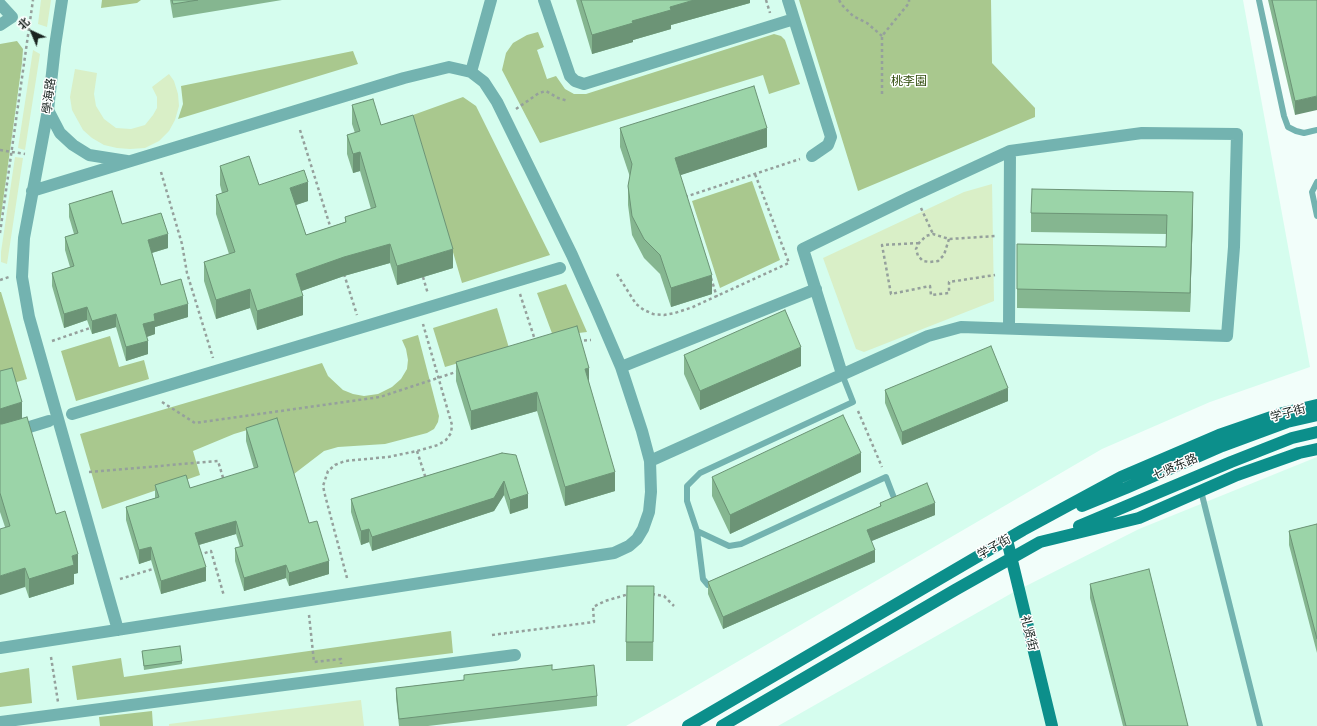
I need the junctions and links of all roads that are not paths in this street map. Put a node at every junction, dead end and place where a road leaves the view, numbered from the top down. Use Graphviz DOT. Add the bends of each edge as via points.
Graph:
graph roads {
  1 [pos="62,0"];
  2 [pos="492,0"];
  3 [pos="544,0"];
  4 [pos="788,0"];
  5 [pos="1258,0"];
  6 [pos="0,4"];
  7 [pos="794,19"];
  8 [pos="0,25"];
  9 [pos="471,72"];
  10 [pos="48,110"];
  11 [pos="1317,130"];
  12 [pos="1010,151"];
  13 [pos="812,156"];
  14 [pos="133,161"];
  15 [pos="1317,182"];
  16 [pos="32,191"];
  17 [pos="1317,216"];
  18 [pos="560,268"];
  19 [pos="816,289"];
  20 [pos="1009,328"];
  21 [pos="621,367"];
  22 [pos="842,374"];
  23 [pos="1317,405"];
  24 [pos="72,414"];
  25 [pos="1317,415"];
  26 [pos="49,421"];
  27 [pos="1317,432"];
  28 [pos="0,436"];
  29 [pos="1317,449"];
  30 [pos="650,461"];
  31 [pos="1201,491"];
  32 [pos="890,506"];
  33 [pos="1034,524"];
  34 [pos="697,531"];
  35 [pos="1007,540"];
  36 [pos="1040,542"];
  37 [pos="1011,558"];
  38 [pos="720,583"];
  39 [pos="118,630"];
  40 [pos="0,648"];
  41 [pos="515,656"];
  42 [pos="0,722"];
  43 [pos="688,726"];
  44 [pos="722,726"];
  45 [pos="1052,726"];
  46 [pos="1260,726"];
  1 -- 10 [label="street, 學海路"];
  2 -- 9 [label="street"];
  3 -- 7 [label="street" via="570,76 584,84"];
  4 -- 7 [label="street"];
  5 -- 11 [label="lane" via="1288,127 1304,133"];
  6 -- 8 [label="street" via="12,17"];
  7 -- 13 [label="street" via="831,137 828,145"];
  9 -- 14 [label="street" via="449,67 404,78"];
  9 -- 21 [label="street" via="484,82 497,102 572,255"];
  10 -- 14 [label="street" via="60,133 89,155"];
  10 -- 16 [label="street, 學海路"];
  12 -- 19 [label="street" via="803,249"];
  12 -- 20 [label="street"];
  12 -- 20 [label="street" via="1142,133 1237,134 1234,247 1227,336"];
  14 -- 16 [label="street"];
  15 -- 17 [label="lane" via="1312,192"];
  16 -- 39 [label="street, 學海路" via="24,238 22,277 29,317"];
  18 -- 24 [label="street"];
  19 -- 21 [label="street"];
  19 -- 22 [label="street"];
  20 -- 22 [label="street" via="961,327 935,334"];
  21 -- 30 [label="street"];
  22 -- 30 [label="street"];
  22 -- 34 [label="lane" via="853,402 700,472 687,486 687,501"];
  23 -- 33 [label="main road, 学子街" via="1283,413 1219,436 1121,477"];
  25 -- 33 [label="main road, 七贤东路" via="1287,422 1222,446 1126,488"];
  26 -- 28 [label="street"];
  27 -- 36 [label="main road, 七贤东路" via="1292,438 1231,462"];
  29 -- 31 [label="main road, 学子街" via="1237,475"];
  30 -- 39 [label="street" via="649,512 643,529 630,546 614,553"];
  31 -- 36 [label="main road, 学子街" via="1139,518"];
  31 -- 46 [label="lane"];
  32 -- 34 [label="lane" via="897,502 886,477 741,544 729,546"];
  33 -- 35 [label="main road, 学子街"];
  34 -- 38 [label="lane" via="703,579 708,585"];
  35 -- 37 [label="main road, 礼贤街"];
  35 -- 43 [label="main road, 学子街"];
  36 -- 37 [label="main road, 学子街"];
  37 -- 44 [label="main road, 学子街"];
  37 -- 45 [label="main road, 礼贤街"];
  39 -- 40 [label="street"];
  41 -- 42 [label="street"];
}
